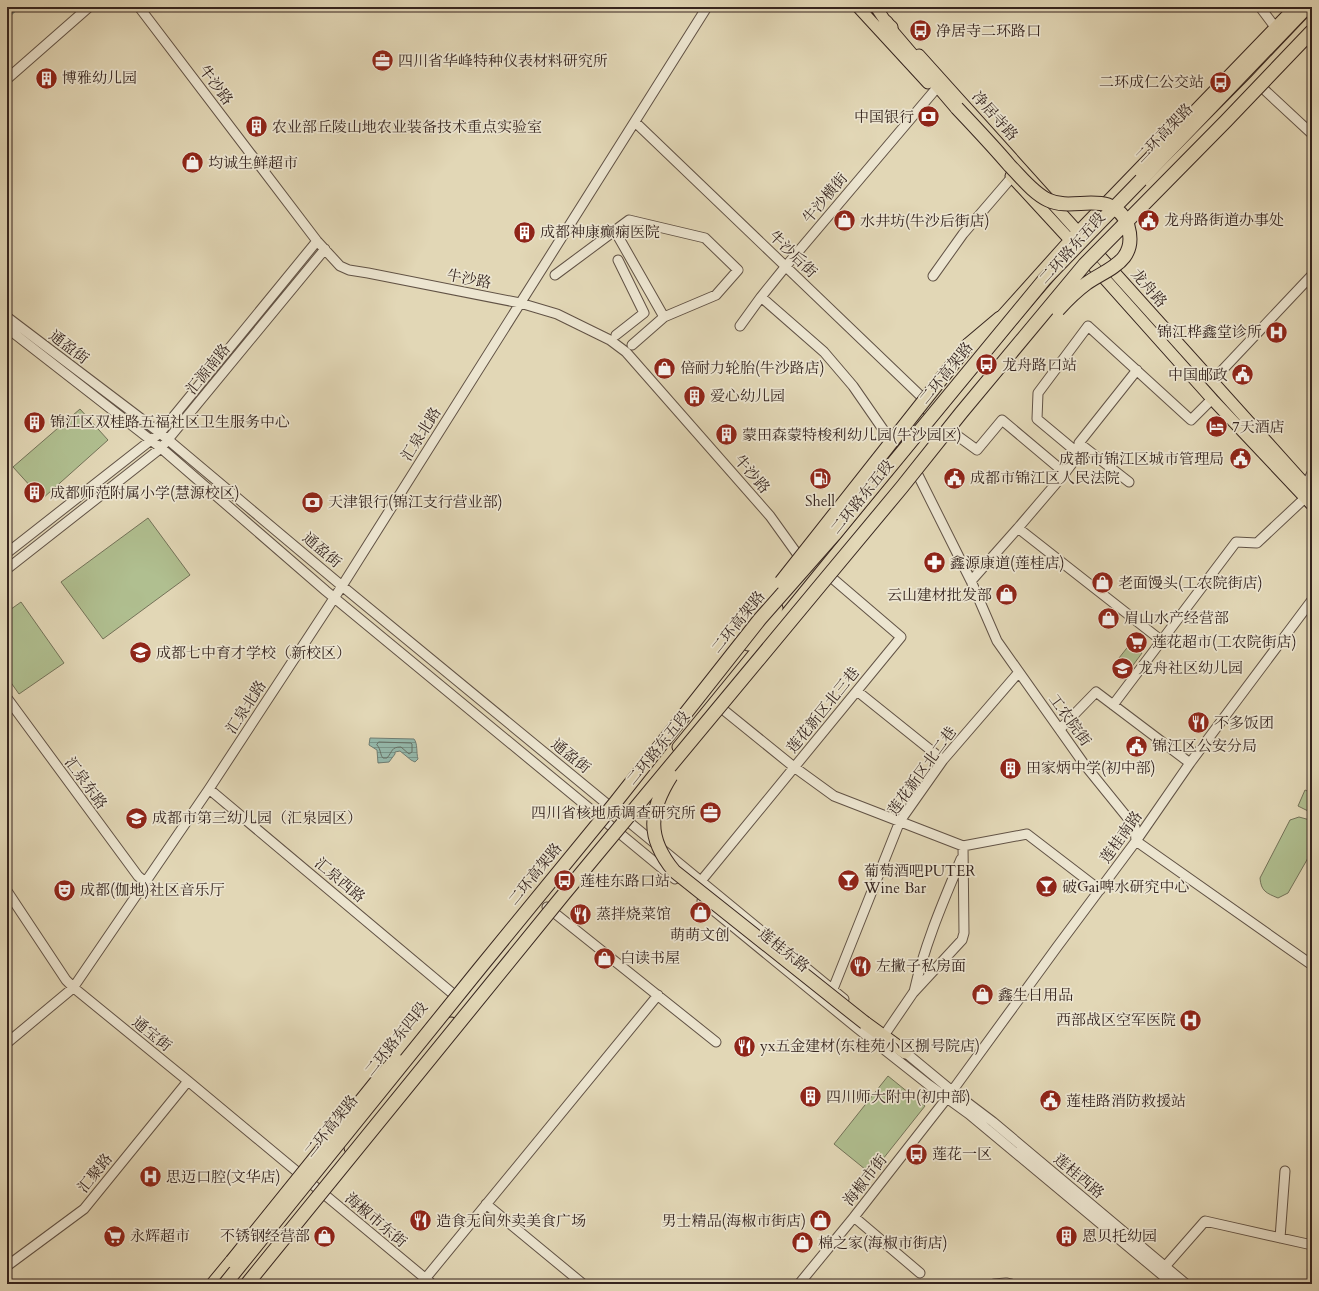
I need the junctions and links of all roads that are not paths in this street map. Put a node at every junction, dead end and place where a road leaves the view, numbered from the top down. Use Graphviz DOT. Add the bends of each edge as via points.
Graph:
graph roads {
  1 [pos="89,7"];
  2 [pos="139,7"];
  3 [pos="707,7"];
  4 [pos="858,7"];
  5 [pos="876,7"];
  6 [pos="1260,7"];
  7 [pos="1295,7"];
  8 [pos="1307,7"];
  9 [pos="1312,21"];
  10 [pos="886,22"];
  11 [pos="1275,27"];
  12 [pos="1312,31"];
  13 [pos="7,79"];
  14 [pos="1255,81"];
  15 [pos="935,90"];
  16 [pos="635,122"];
  17 [pos="1312,134"];
  18 [pos="1012,177"];
  19 [pos="616,230"];
  20 [pos="1078,232"];
  21 [pos="1070,240"];
  22 [pos="317,241"];
  23 [pos="1092,246"];
  24 [pos="325,249"];
  25 [pos="1083,255"];
  26 [pos="618,260"];
  27 [pos="786,266"];
  28 [pos="555,274"];
  29 [pos="1312,275"];
  30 [pos="933,276"];
  31 [pos="761,297"];
  32 [pos="520,303"];
  33 [pos="664,317"];
  34 [pos="7,318"];
  35 [pos="1000,318"];
  36 [pos="740,326"];
  37 [pos="7,328"];
  38 [pos="616,335"];
  39 [pos="632,345"];
  40 [pos="1136,370"];
  41 [pos="1212,381"];
  42 [pos="1212,399"];
  43 [pos="932,406"];
  44 [pos="961,413"];
  45 [pos="941,424"];
  46 [pos="160,434"];
  47 [pos="151,441"];
  48 [pos="167,441"];
  49 [pos="1079,443"];
  50 [pos="161,448"];
  51 [pos="898,451"];
  52 [pos="1079,454"];
  53 [pos="911,461"];
  54 [pos="1065,473"];
  55 [pos="1312,473"];
  56 [pos="1129,482"];
  57 [pos="1309,494"];
  58 [pos="1018,528"];
  59 [pos="7,554"];
  60 [pos="809,569"];
  61 [pos="7,570"];
  62 [pos="822,570"];
  63 [pos="970,581"];
  64 [pos="342,586"];
  65 [pos="335,597"];
  66 [pos="1312,600"];
  67 [pos="760,618"];
  68 [pos="1162,641"];
  69 [pos="1019,672"];
  70 [pos="857,691"];
  71 [pos="7,698"];
  72 [pos="714,702"];
  73 [pos="1113,705"];
  74 [pos="702,727"];
  75 [pos="1060,729"];
  76 [pos="944,760"];
  77 [pos="1190,763"];
  78 [pos="794,767"];
  79 [pos="209,789"];
  80 [pos="618,813"];
  81 [pos="900,822"];
  82 [pos="609,824"];
  83 [pos="1136,841"];
  84 [pos="963,850"];
  85 [pos="701,881"];
  86 [pos="145,882"];
  87 [pos="1100,890"];
  88 [pos="7,891"];
  89 [pos="547,907"];
  90 [pos="1312,965"];
  91 [pos="74,988"];
  92 [pos="833,989"];
  93 [pos="913,993"];
  94 [pos="658,995"];
  95 [pos="458,999"];
  96 [pos="885,1034"];
  97 [pos="7,1042"];
  98 [pos="716,1042"];
  99 [pos="904,1052"];
  100 [pos="188,1081"];
  101 [pos="950,1094"];
  102 [pos="1285,1171"];
  103 [pos="303,1178"];
  104 [pos="317,1189"];
  105 [pos="486,1204"];
  106 [pos="854,1217"];
  107 [pos="1280,1238"];
  108 [pos="1312,1245"];
  109 [pos="7,1266"];
  110 [pos="1163,1270"];
  111 [pos="257,1273"];
  112 [pos="920,1273"];
  113 [pos="428,1281"];
  114 [pos="213,1284"];
  115 [pos="218,1284"];
  116 [pos="225,1284"];
  117 [pos="240,1284"];
  118 [pos="247,1284"];
  119 [pos="583,1284"];
  120 [pos="799,1284"];
  121 [pos="994,1284"];
  122 [pos="1011,1284"];
  123 [pos="1173,1284"];
  124 [pos="1186,1284"];
  1 -- 13 [label="street"];
  2 -- 22 [label="street, 牛沙路"];
  3 -- 16 [label="street, 汇泉北路"];
  4 -- 15 [label="main road, 净居寺路"];
  5 -- 10 [label="main road, 净居寺路"];
  6 -- 11 [label="street"];
  7 -- 11 [label="main road, 二环路东五段"];
  8 -- 67 [label="highway, 二环高架路, bridge" via="1044,280 834,535"];
  9 -- 14 [label="main road, 二环路东五段"];
  10 -- 20 [label="main road, 净居寺路" via="900,33"];
  10 -- 44 [label="highway, bridge" via="957,108 1026,183 1049,201 1112,207 1126,220 1130,238 1121,261 1073,294 993,382"];
  11 -- 20 [label="main road, 二环路东五段"];
  12 -- 44 [label="highway, bridge" via="1085,264"];
  14 -- 17 [label="street"];
  14 -- 23 [label="main road, 二环路东五段"];
  15 -- 18 [label="main road, 净居寺路"];
  15 -- 27 [label="street, 牛沙横街"];
  16 -- 27 [label="street, 牛沙后街"];
  16 -- 32 [label="street, 汇泉北路"];
  18 -- 21 [label="main road, 净居寺路"];
  18 -- 30 [label="street" via="963,234"];
  19 -- 28 [label="street"];
  19 -- 33 [label="street"];
  19 -- 33 [label="street" via="629,220 705,238 738,270 716,295"];
  20 -- 21 [label="main road, 二环路东五段"];
  20 -- 23 [label="main road, 净居寺路"];
  21 -- 25 [label="main road, 净居寺路"];
  21 -- 35 [label="main road, 二环路东五段"];
  22 -- 24 [label="street, 牛沙路"];
  22 -- 46 [label="street, 汇源南路"];
  23 -- 25 [label="main road, 二环路东五段"];
  23 -- 41 [label="main road, 龙舟路"];
  24 -- 32 [label="street, 牛沙路" via="340,266 349,270"];
  24 -- 48 [label="street, 汇源南路"];
  25 -- 42 [label="main road, 净居寺路"];
  25 -- 45 [label="main road, 二环路东五段"];
  26 -- 38 [label="street" via="644,313"];
  27 -- 31 [label="street, 牛沙横街"];
  27 -- 43 [label="street, 牛沙后街"];
  29 -- 41 [label="street"];
  31 -- 36 [label="street, 牛沙横街"];
  31 -- 51 [label="street" via="824,352 853,386"];
  32 -- 60 [label="street, 牛沙路" via="557,314 610,340 626,352 770,516"];
  32 -- 64 [label="street, 汇泉北路"];
  33 -- 39 [label="street"];
  34 -- 46 [label="street, 通盈街"];
  35 -- 43 [label="main road, 二环路东五段"];
  35 -- 67 [label="highway, bridge" via="968,346 763,605"];
  37 -- 47 [label="street, 通盈街"];
  40 -- 42 [label="street" via="1191,420"];
  40 -- 49 [label="street"];
  40 -- 52 [label="street" via="1088,326 1038,393 1037,419"];
  41 -- 57 [label="main road, 龙舟路"];
  42 -- 57 [label="main road, 净居寺路"];
  43 -- 51 [label="main road, 二环路东五段"];
  44 -- 74 [label="highway, bridge"];
  45 -- 53 [label="main road, 二环路东五段"];
  45 -- 54 [label="street" via="976,450 1002,420"];
  46 -- 47 [label="street, 汇源南路"];
  46 -- 48 [label="street, 通盈街"];
  47 -- 50 [label="street, 通盈街"];
  47 -- 59 [label="street, 汇源南路"];
  48 -- 50 [label="street, 汇源南路"];
  48 -- 64 [label="street, 通盈街"];
  49 -- 52 [label="street"];
  49 -- 56 [label="street"];
  50 -- 61 [label="street, 汇源南路"];
  50 -- 65 [label="street, 通盈街"];
  51 -- 60 [label="main road, 二环路东五段"];
  52 -- 54 [label="street"];
  53 -- 62 [label="main road, 二环路东五段"];
  53 -- 63 [label="street, 工农院街"];
  54 -- 58 [label="street"];
  55 -- 57 [label="street"];
  57 -- 68 [label="street" via="1257,543 1236,542"];
  58 -- 63 [label="street"];
  58 -- 68 [label="street"];
  60 -- 80 [label="main road, 二环路东五段"];
  62 -- 70 [label="street, 莲花新区北三巷" via="901,637"];
  62 -- 72 [label="main road, 二环路东五段"];
  63 -- 69 [label="street, 工农院街" via="996,641"];
  64 -- 65 [label="street, 汇泉北路"];
  64 -- 80 [label="street, 通盈街"];
  65 -- 79 [label="street, 汇泉北路"];
  65 -- 82 [label="street, 通盈街"];
  66 -- 77 [label="street, 莲桂南路"];
  67 -- 95 [label="highway, 二环高架路, bridge"];
  68 -- 73 [label="street"];
  69 -- 75 [label="street, 工农院街"];
  69 -- 76 [label="street, 莲花新区北二巷"];
  70 -- 76 [label="street"];
  70 -- 78 [label="street, 莲花新区北三巷"];
  71 -- 86 [label="street, 汇泉东路"];
  72 -- 78 [label="street"];
  72 -- 80 [label="main road, 二环路东五段"];
  73 -- 75 [label="street" via="1096,692"];
  73 -- 77 [label="street"];
  74 -- 99 [label="highway, bridge" via="660,793 655,809 654,835 663,857 674,871"];
  74 -- 111 [label="highway, bridge"];
  75 -- 83 [label="street, 工农院街" via="1084,764 1135,827"];
  76 -- 81 [label="street, 莲花新区北二巷"];
  77 -- 83 [label="street, 莲桂南路"];
  78 -- 81 [label="street" via="834,796"];
  78 -- 85 [label="street, 莲花新区北三巷"];
  79 -- 86 [label="street, 汇泉北路"];
  79 -- 95 [label="street, 汇泉西路"];
  80 -- 82 [label="main road, 二环路东五段"];
  80 -- 85 [label="street, 莲桂东路"];
  81 -- 84 [label="street"];
  81 -- 92 [label="street, 莲花新区北二巷"];
  82 -- 89 [label="main road, 二环路东四段"];
  82 -- 95 [label="main road, 二环路东四段"];
  82 -- 101 [label="street, 莲桂东路" via="929,1085"];
  83 -- 87 [label="street, 莲桂南路"];
  83 -- 90 [label="street"];
  84 -- 87 [label="street" via="1028,834"];
  84 -- 93 [label="street"];
  84 -- 93 [label="street" via="962,940"];
  85 -- 92 [label="street, 莲桂东路"];
  86 -- 91 [label="street, 汇泉北路"];
  87 -- 101 [label="street, 莲桂南路"];
  88 -- 91 [label="street, 通宝街" via="66,980"];
  89 -- 94 [label="street"];
  89 -- 95 [label="main road, 二环路东四段"];
  91 -- 97 [label="street, 汇泉北路"];
  91 -- 100 [label="street, 通宝街"];
  92 -- 96 [label="street, 莲桂东路"];
  93 -- 96 [label="street"];
  94 -- 98 [label="street"];
  94 -- 105 [label="street"];
  95 -- 103 [label="main road, 二环路东四段"];
  95 -- 104 [label="main road, 二环路东四段" via="379,1110"];
  95 -- 111 [label="highway, bridge" via="447,1047 285,1250"];
  95 -- 114 [label="highway, bridge" via="380,1076"];
  95 -- 116 [label="highway, 二环高架路, bridge"];
  96 -- 99 [label="street, 莲桂东路"];
  99 -- 101 [label="street, 莲桂东路"];
  100 -- 103 [label="street, 通宝街"];
  100 -- 109 [label="street, 汇聚路" via="84,1209"];
  101 -- 106 [label="street, 海椒市街"];
  101 -- 110 [label="street, 莲桂西路" via="969,1114"];
  102 -- 107 [label="street"];
  103 -- 104 [label="street, 海椒市东街"];
  103 -- 115 [label="main road, 二环路东四段"];
  104 -- 113 [label="street, 海椒市东街"];
  104 -- 117 [label="main road, 二环路东四段"];
  105 -- 113 [label="street"];
  105 -- 119 [label="street"];
  106 -- 112 [label="street"];
  106 -- 120 [label="street, 海椒市街"];
  107 -- 108 [label="street"];
  107 -- 110 [label="street" via="1205,1221"];
  110 -- 123 [label="street, 莲桂西路"];
  110 -- 124 [label="street, 莲桂西路"];
  111 -- 118 [label="highway, bridge"];
  121 -- 122 [label="street"];
}
